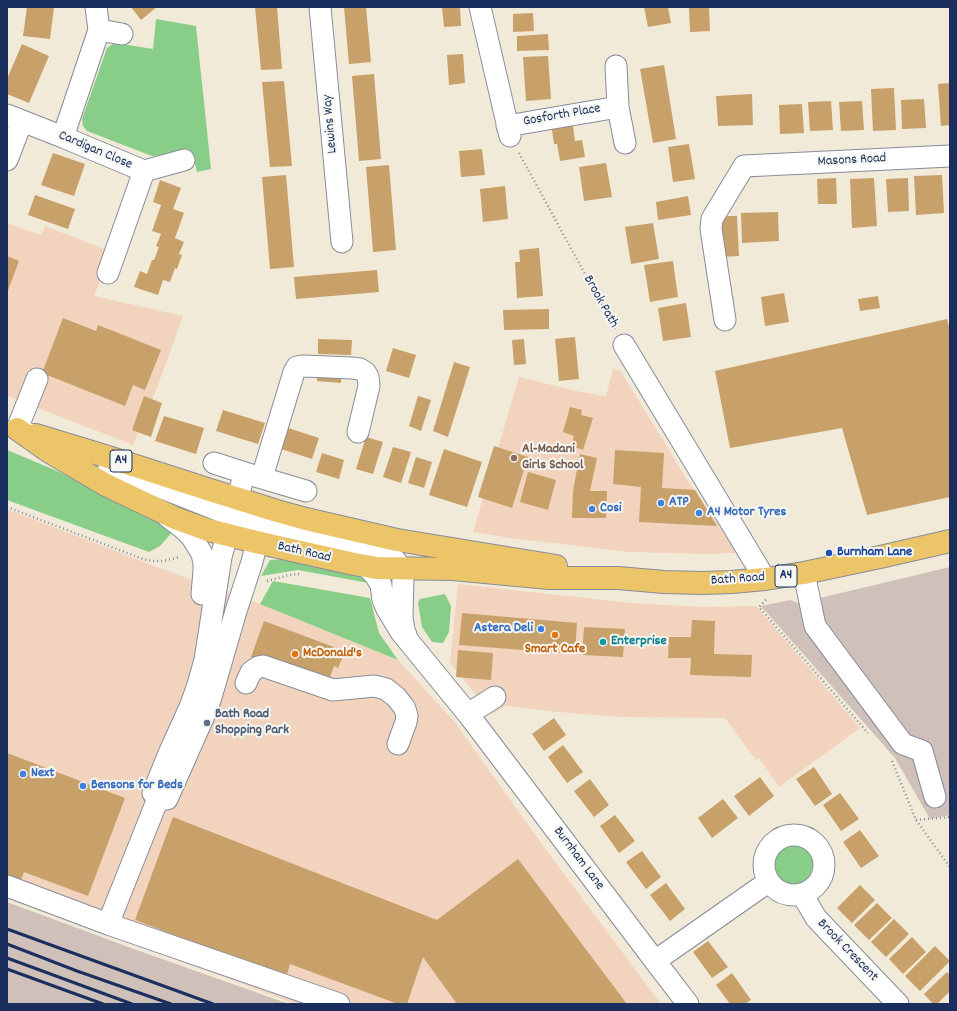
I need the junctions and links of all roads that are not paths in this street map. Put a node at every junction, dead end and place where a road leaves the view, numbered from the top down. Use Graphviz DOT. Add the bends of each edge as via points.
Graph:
graph roads {
  1 [pos="96,7"];
  2 [pos="320,7"];
  3 [pos="480,7"];
  4 [pos="99,30"];
  5 [pos="122,34"];
  6 [pos="616,66"];
  7 [pos="618,107"];
  8 [pos="14,118"];
  9 [pos="63,137"];
  10 [pos="625,143"];
  11 [pos="950,156"];
  12 [pos="7,160"];
  13 [pos="184,160"];
  14 [pos="144,171"];
  15 [pos="342,242"];
  16 [pos="108,272"];
  17 [pos="725,320"];
  18 [pos="624,346"];
  19 [pos="37,379"];
  20 [pos="12,427"];
  21 [pos="358,432"];
  22 [pos="214,463"];
  23 [pos="253,475"];
  24 [pos="306,491"];
  25 [pos="161,511"];
  26 [pos="235,512"];
  27 [pos="950,541"];
  28 [pos="256,542"];
  29 [pos="431,545"];
  30 [pos="293,550"];
  31 [pos="430,569"];
  32 [pos="386,570"];
  33 [pos="804,573"];
  34 [pos="248,575"];
  35 [pos="618,578"];
  36 [pos="765,579"];
  37 [pos="404,592"];
  38 [pos="410,643"];
  39 [pos="246,683"];
  40 [pos="195,695"];
  41 [pos="495,697"];
  42 [pos="468,714"];
  43 [pos="398,744"];
  44 [pos="160,796"];
  45 [pos="935,797"];
  46 [pos="768,882"];
  47 [pos="7,886"];
  48 [pos="802,894"];
  49 [pos="108,924"];
  50 [pos="655,962"];
  51 [pos="339,1004"];
  52 [pos="688,1004"];
  53 [pos="898,1004"];
  1 -- 4 [label="street"];
  2 -- 15 [label="street, Lewins Way"];
  3 -- 7 [label="street, Gosforth Place" via="508,131"];
  4 -- 5 [label="street"];
  4 -- 9 [label="street"];
  6 -- 7 [label="street"];
  7 -- 10 [label="street"];
  8 -- 9 [label="street, Cardigan Close"];
  8 -- 12 [label="street"];
  9 -- 14 [label="street, Cardigan Close"];
  11 -- 17 [label="street, Masons Road" via="752,171 712,219 711,229"];
  13 -- 14 [label="street, Cardigan Close"];
  14 -- 16 [label="street"];
  18 -- 36 [label="street, Brook Path"];
  19 -- 20 [label="street"];
  20 -- 25 [label="main road, Bath Road / A4" via="76,468"];
  20 -- 26 [label="main road, Bath Road / A4" via="108,456"];
  21 -- 23 [label="street" via="369,383 365,372 352,368 297,367"];
  22 -- 23 [label="street"];
  23 -- 24 [label="street"];
  23 -- 26 [label="street"];
  25 -- 26 [label="main road, Bath Road / A4" via="197,526"];
  25 -- 40 [label="street" via="185,530 195,542 204,563"];
  26 -- 28 [label="main road, Bath Road / A4"];
  26 -- 29 [label="main road, Bath Road / A4" via="273,510 333,526"];
  26 -- 32 [label="street" via="285,530 386,555"];
  26 -- 40 [label="street" via="221,557 205,660"];
  27 -- 33 [label="main road, Bath Road / A4"];
  28 -- 30 [label="main road, Bath Road / A4"];
  28 -- 34 [label="street"];
  29 -- 32 [label="street" via="417,548 404,555"];
  29 -- 35 [label="main road, Bath Road / A4"];
  30 -- 32 [label="main road, Bath Road / A4"];
  30 -- 34 [label="street" via="276,549 263,554 256,560"];
  31 -- 32 [label="main road, Bath Road / A4"];
  31 -- 35 [label="main road, Bath Road / A4" via="549,578"];
  31 -- 37 [label="street" via="410,580"];
  32 -- 37 [label="street" via="404,579"];
  32 -- 38 [label="street, Burnham Lane" via="383,600"];
  33 -- 36 [label="main road, Bath Road / A4"];
  33 -- 45 [label="street" via="815,626 903,744 922,751"];
  34 -- 44 [label="street" via="209,703"];
  35 -- 36 [label="main road, Bath Road / A4" via="703,583"];
  37 -- 38 [label="street" via="402,617"];
  38 -- 42 [label="street, Burnham Lane"];
  39 -- 43 [label="street" via="251,672 264,666 333,690 374,686 386,689 400,702 407,716"];
  40 -- 44 [label="street" via="170,751"];
  41 -- 42 [label="street"];
  42 -- 50 [label="street, Burnham Lane"];
  44 -- 49 [label="street"];
  46 -- 48 [label="street" via="778,891 790,895"];
  46 -- 48 [label="street" via="764,871 764,859 768,848 786,835 798,834 810,838 818,846 823,857 824,869 820,880 812,889"];
  46 -- 50 [label="street"];
  47 -- 49 [label="street"];
  48 -- 53 [label="street, Brook Crescent" via="816,918"];
  49 -- 51 [label="street"];
  50 -- 52 [label="street, Burnham Lane"];
}
